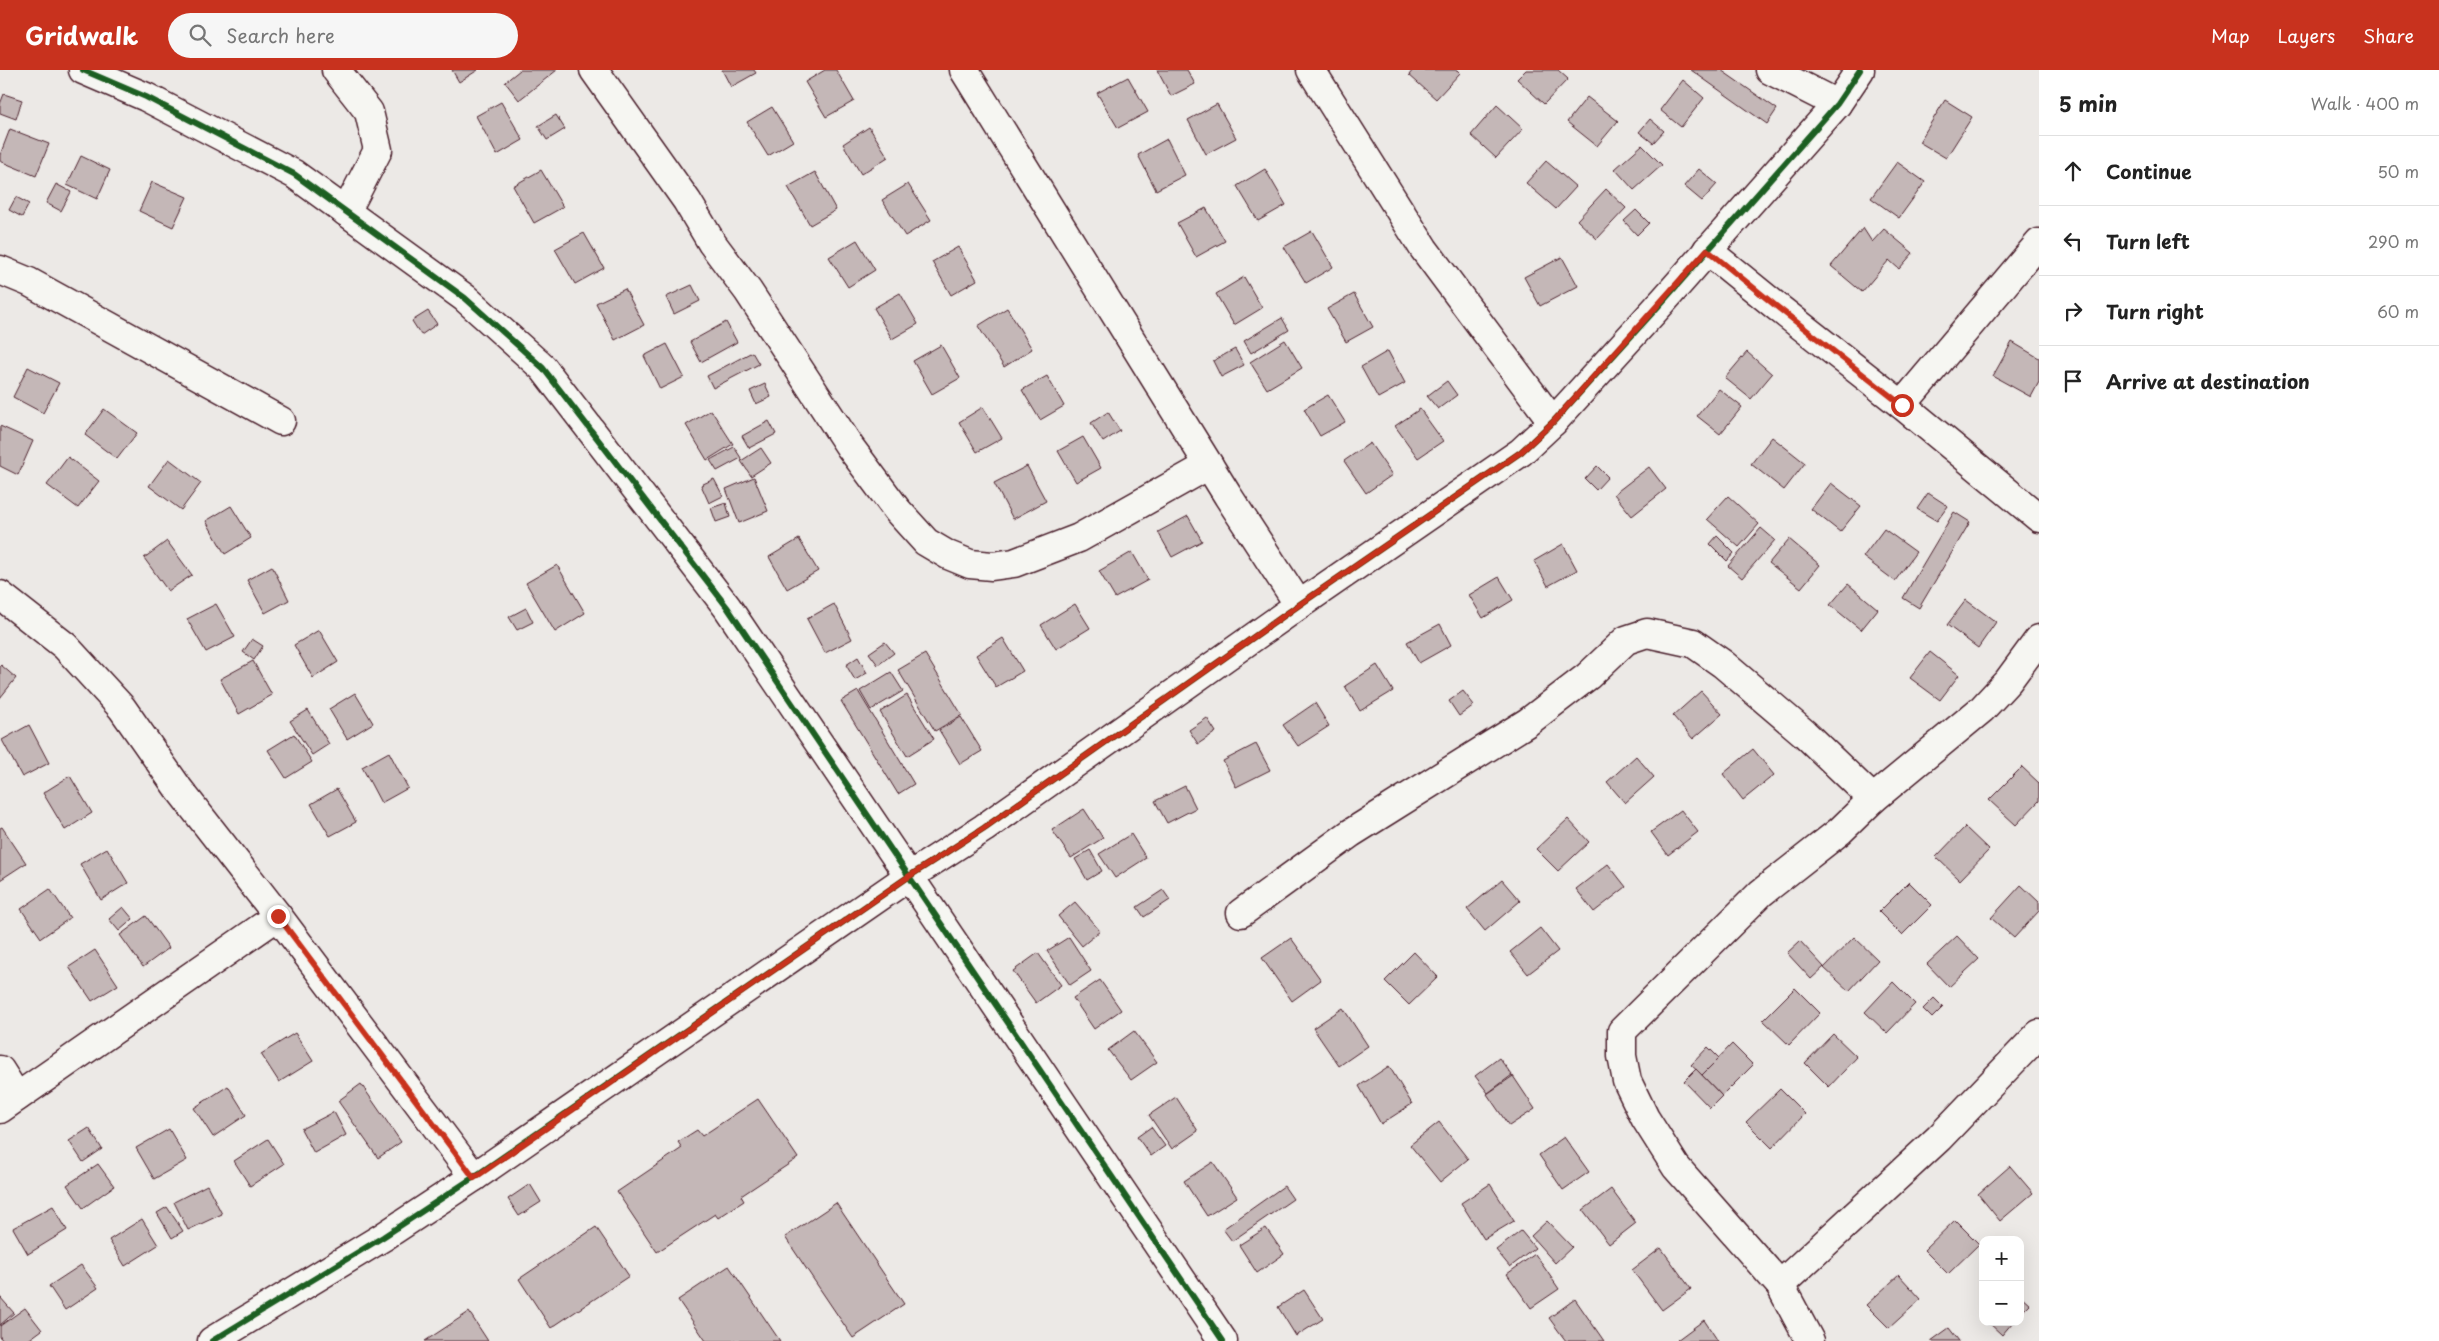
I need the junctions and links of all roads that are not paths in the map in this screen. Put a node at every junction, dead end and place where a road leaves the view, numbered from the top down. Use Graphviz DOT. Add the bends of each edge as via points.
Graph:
graph roads {
  1 [pos="83,70"];
  2 [pos="336,70"];
  3 [pos="594,70"];
  4 [pos="964,70"];
  5 [pos="1311,70"];
  6 [pos="1770,70"];
  7 [pos="1860,70"];
  8 [pos="1837,104"];
  9 [pos="346,212"];
  10 [pos="2039,243"];
  11 [pos="1707,250"];
  12 [pos="0,270"];
  13 [pos="1902,405"];
  14 [pos="281,421"];
  15 [pos="1553,422"];
  16 [pos="1209,465"];
  17 [pos="2039,518"];
  18 [pos="0,595"];
  19 [pos="1299,605"];
  20 [pos="2039,639"];
  21 [pos="1873,799"];
  22 [pos="908,877"];
  23 [pos="1241,913"];
  24 [pos="278,916"];
  25 [pos="2039,1034"];
  26 [pos="0,1070"];
  27 [pos="8,1103"];
  28 [pos="474,1178"];
  29 [pos="1780,1286"];
  30 [pos="212,1341"];
  31 [pos="1222,1341"];
  32 [pos="1810,1341"];
  1 -- 9 [label="street" via="286,169"];
  2 -- 9 [label="street" via="369,112 378,150"];
  3 -- 16 [label="street" via="687,200 712,243 850,447 897,510 926,542 970,564 1014,563 1079,538"];
  4 -- 16 [label="street"];
  5 -- 15 [label="street" via="1424,249"];
  6 -- 8 [label="street"];
  7 -- 8 [label="street"];
  8 -- 11 [label="street"];
  9 -- 22 [label="street" via="465,298 543,368 727,608"];
  10 -- 13 [label="street"];
  11 -- 13 [label="street"];
  11 -- 15 [label="street"];
  12 -- 14 [label="street" via="29,282"];
  13 -- 17 [label="street"];
  15 -- 19 [label="street" via="1521,452"];
  16 -- 19 [label="street"];
  18 -- 24 [label="street" via="65,646 122,708 178,788"];
  19 -- 22 [label="street" via="992,822"];
  20 -- 21 [label="street" via="1982,709"];
  21 -- 23 [label="street" via="1804,733 1724,664 1693,643 1647,633 1626,640 1588,676 1528,722 1351,833"];
  21 -- 29 [label="street" via="1840,831 1761,892 1622,1031 1622,1056 1627,1080 1645,1118 1676,1167"];
  22 -- 28 [label="street"];
  22 -- 31 [label="street"];
  24 -- 27 [label="street"];
  24 -- 28 [label="street"];
  25 -- 29 [label="street" via="1939,1138"];
  26 -- 27 [label="street"];
  28 -- 30 [label="street"];
  29 -- 32 [label="street"];
}
